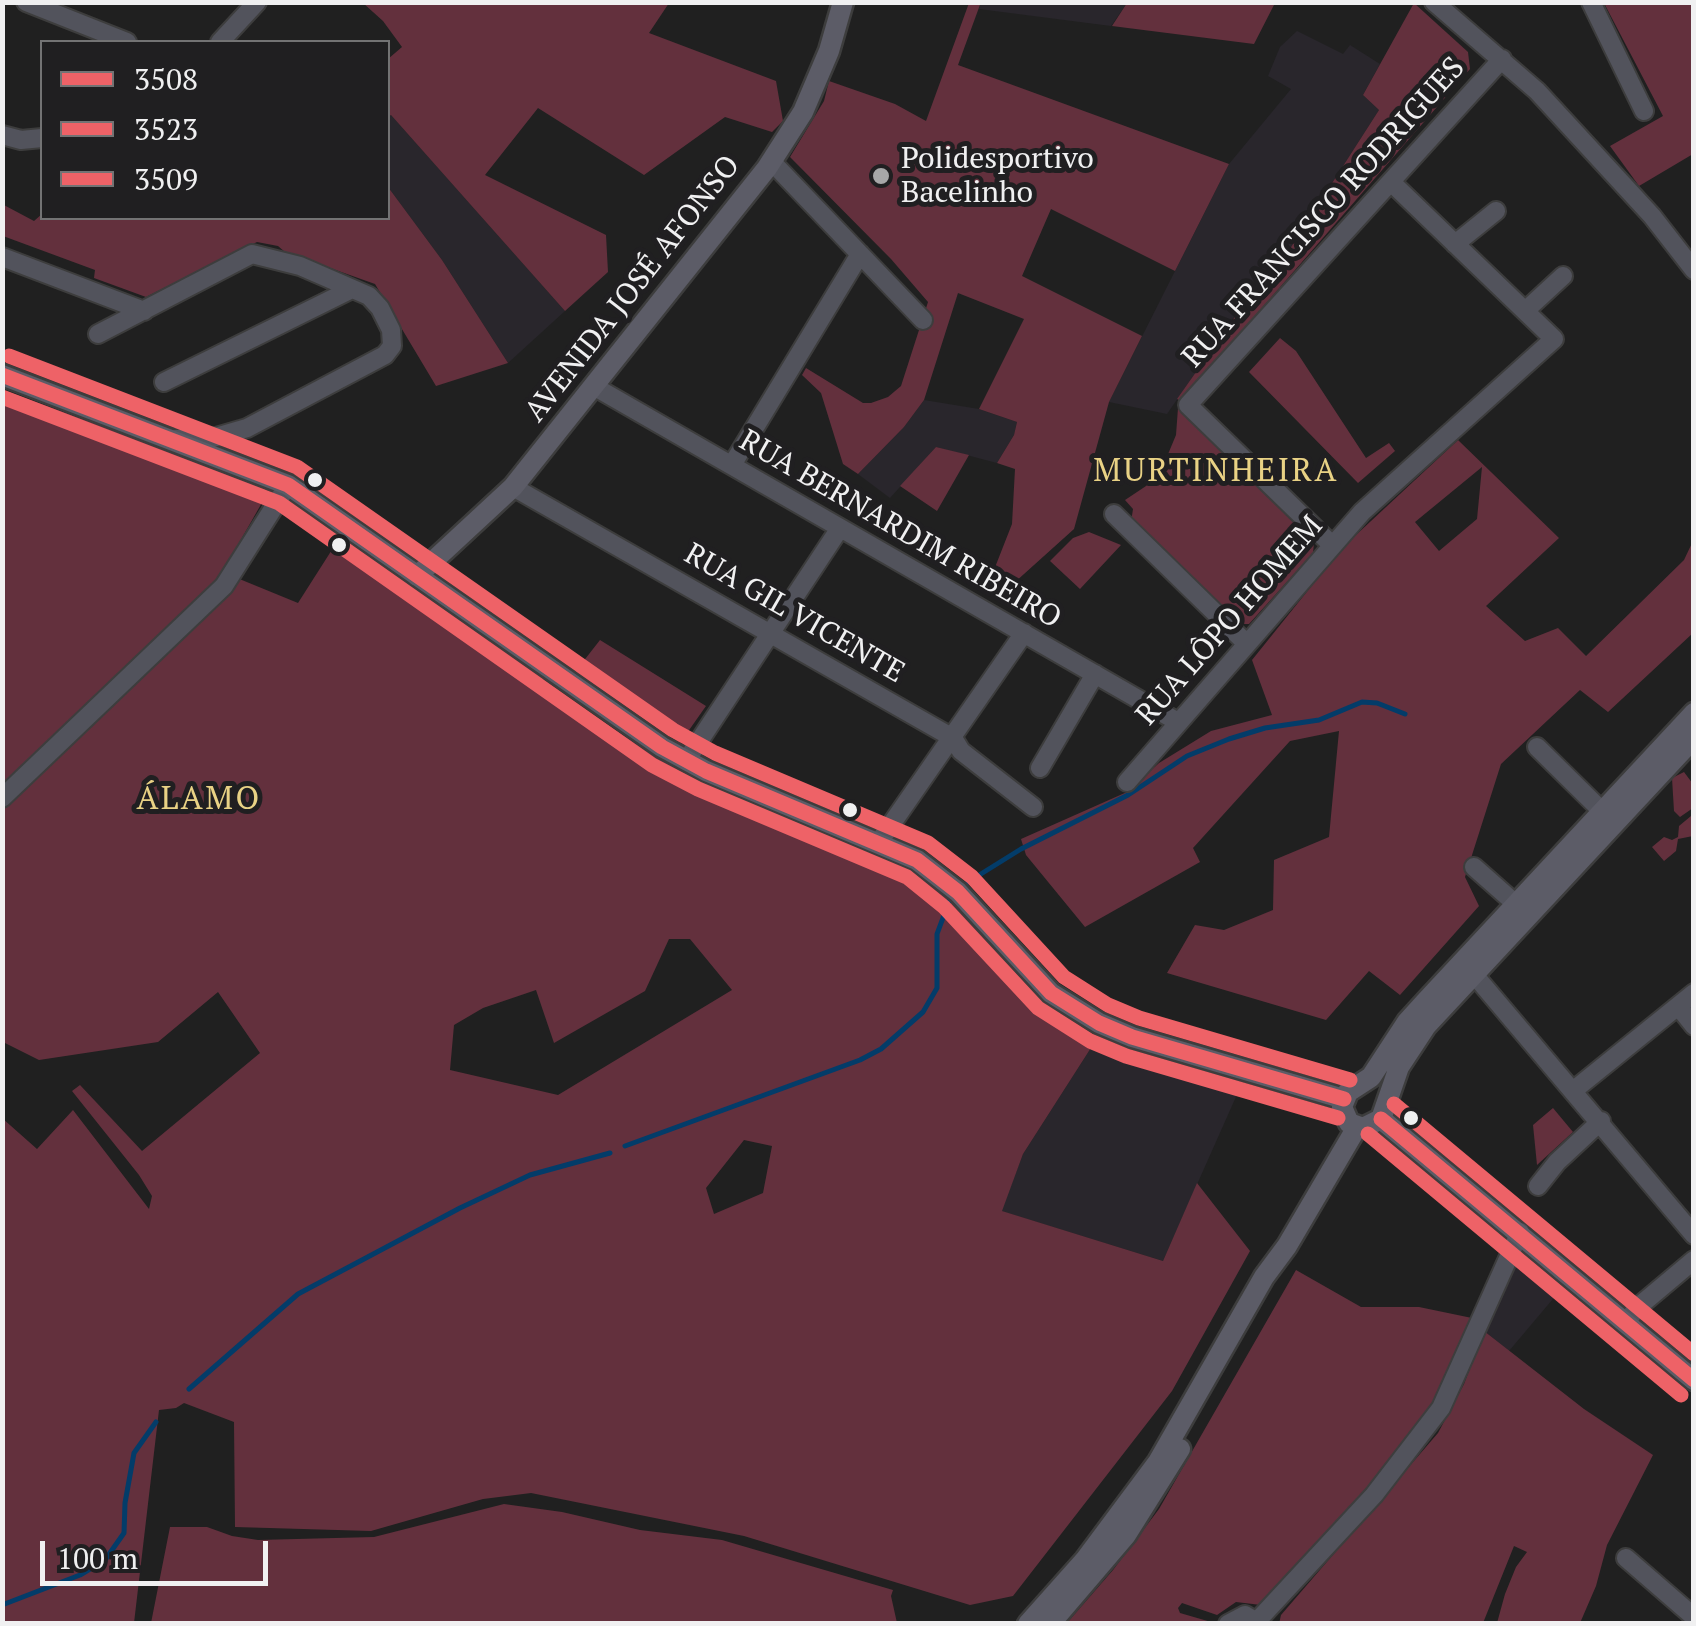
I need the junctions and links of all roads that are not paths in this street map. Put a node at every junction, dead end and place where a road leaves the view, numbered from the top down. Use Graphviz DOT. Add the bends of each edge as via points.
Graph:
graph roads {
  1 [pos="26,2"];
  2 [pos="257,2"];
  3 [pos="843,2"];
  4 [pos="1434,2"];
  5 [pos="1591,2"];
  6 [pos="72,22"];
  7 [pos="85,40"];
  8 [pos="122,40"];
  9 [pos="222,40"];
  10 [pos="1502,59"];
  11 [pos="1644,111"];
  12 [pos="2,134"];
  13 [pos="40,138"];
  14 [pos="771,161"];
  15 [pos="1390,182"];
  16 [pos="1496,211"];
  17 [pos="1455,244"];
  18 [pos="860,254"];
  19 [pos="2,256"];
  20 [pos="1694,270"];
  21 [pos="1563,276"];
  22 [pos="352,289"];
  23 [pos="144,310"];
  24 [pos="1525,310"];
  25 [pos="923,320"];
  26 [pos="98,334"];
  27 [pos="2,375"];
  28 [pos="164,382"];
  29 [pos="595,387"];
  30 [pos="247,428"];
  31 [pos="170,438"];
  32 [pos="218,457"];
  33 [pos="732,465"];
  34 [pos="288,486"];
  35 [pos="513,487"];
  36 [pos="1114,514"];
  37 [pos="840,528"];
  38 [pos="1332,545"];
  39 [pos="417,576"];
  40 [pos="769,631"];
  41 [pos="1024,632"];
  42 [pos="1246,643"];
  43 [pos="1095,674"];
  44 [pos="1694,713"];
  45 [pos="1178,722"];
  46 [pos="954,738"];
  47 [pos="1687,742"];
  48 [pos="1538,748"];
  49 [pos="686,760"];
  50 [pos="1040,768"];
  51 [pos="1127,782"];
  52 [pos="2,798"];
  53 [pos="1033,807"];
  54 [pos="1608,817"];
  55 [pos="878,842"];
  56 [pos="1474,866"];
  57 [pos="1522,910"];
  58 [pos="1468,968"];
  59 [pos="1694,993"];
  60 [pos="1678,1006"];
  61 [pos="1694,1026"];
  62 [pos="1362,1086"];
  63 [pos="1574,1090"];
  64 [pos="1344,1099"];
  65 [pos="1383,1111"];
  66 [pos="1600,1121"];
  67 [pos="1356,1127"];
  68 [pos="1538,1186"];
  69 [pos="1517,1229"];
  70 [pos="1694,1235"];
  71 [pos="1287,1246"];
  72 [pos="1694,1260"];
  73 [pos="1626,1322"];
  74 [pos="1694,1380"];
  75 [pos="1626,1558"];
  76 [pos="1694,1617"];
  77 [pos="1259,1622"];
  78 [pos="1028,1624"];
  79 [pos="1050,1624"];
  80 [pos="1228,1624"];
  1 -- 6 [label="street"];
  2 -- 9 [label="street"];
  3 -- 14 [label="main road, AVENIDA JOSÉ AFONSO" via="803,112"];
  4 -- 10 [label="street"];
  5 -- 11 [label="street"];
  6 -- 7 [label="street"];
  6 -- 8 [label="street"];
  10 -- 15 [label="street, RUA FRANCISCO RODRIGUES"];
  10 -- 20 [label="street" via="1625,186"];
  12 -- 13 [label="street"];
  14 -- 18 [label="street"];
  14 -- 29 [label="main road, AVENIDA JOSÉ AFONSO"];
  15 -- 17 [label="street"];
  15 -- 38 [label="street, RUA FRANCISCO RODRIGUES" via="1188,405"];
  16 -- 17 [label="street"];
  17 -- 24 [label="street"];
  18 -- 25 [label="street"];
  18 -- 33 [label="street"];
  19 -- 23 [label="street"];
  21 -- 24 [label="street"];
  22 -- 23 [label="street" via="252,254"];
  22 -- 28 [label="street"];
  22 -- 30 [label="street" via="370,296 391,330 392,346"];
  23 -- 26 [label="street"];
  24 -- 38 [label="street, RUA LÔPO HOMEM" via="1554,339"];
  27 -- 31 [label="main road"];
  29 -- 33 [label="street, RUA BERNARDIM RIBEIRO"];
  29 -- 35 [label="main road, AVENIDA JOSÉ AFONSO"];
  30 -- 31 [label="street" via="209,439"];
  30 -- 32 [label="street"];
  31 -- 32 [label="main road"];
  32 -- 34 [label="main road"];
  33 -- 37 [label="street, RUA BERNARDIM RIBEIRO"];
  34 -- 39 [label="main road"];
  34 -- 52 [label="street" via="224,586"];
  35 -- 39 [label="main road, AVENIDA JOSÉ AFONSO"];
  35 -- 40 [label="street, RUA GIL VICENTE"];
  36 -- 42 [label="street"];
  37 -- 40 [label="street"];
  37 -- 41 [label="street, RUA BERNARDIM RIBEIRO"];
  38 -- 42 [label="street, RUA LÔPO HOMEM"];
  39 -- 49 [label="main road"];
  40 -- 46 [label="street, RUA GIL VICENTE"];
  40 -- 49 [label="street"];
  41 -- 43 [label="street, RUA BERNARDIM RIBEIRO"];
  41 -- 46 [label="street"];
  42 -- 45 [label="street, RUA LÔPO HOMEM"];
  43 -- 45 [label="street, RUA BERNARDIM RIBEIRO"];
  43 -- 50 [label="street"];
  44 -- 47 [label="main road"];
  45 -- 51 [label="street, RUA LÔPO HOMEM"];
  46 -- 53 [label="street, RUA GIL VICENTE" via="961,751"];
  46 -- 55 [label="street"];
  47 -- 54 [label="main road"];
  48 -- 54 [label="street"];
  49 -- 55 [label="main road"];
  54 -- 57 [label="main road"];
  55 -- 64 [label="main road" via="938,876 1052,994 1099,1023"];
  56 -- 57 [label="street"];
  57 -- 58 [label="main road"];
  58 -- 62 [label="main road" via="1407,1022"];
  58 -- 63 [label="street"];
  58 -- 65 [label="main road" via="1399,1068"];
  59 -- 60 [label="street"];
  60 -- 61 [label="street"];
  60 -- 63 [label="street"];
  62 -- 64 [label="main road"];
  62 -- 65 [label="main road" via="1377,1091"];
  63 -- 66 [label="street"];
  64 -- 67 [label="main road" via="1344,1116"];
  65 -- 67 [label="main road" via="1370,1127"];
  65 -- 69 [label="main road"];
  66 -- 68 [label="street"];
  66 -- 70 [label="street"];
  67 -- 71 [label="main road"];
  69 -- 73 [label="main road"];
  69 -- 77 [label="street" via="1441,1408 1374,1495"];
  71 -- 78 [label="main road" via="1158,1462"];
  71 -- 79 [label="main road" via="1158,1489"];
  72 -- 73 [label="street"];
  73 -- 74 [label="main road"];
  75 -- 76 [label="street"];
  77 -- 80 [label="street" via="1246,1615"];
}
